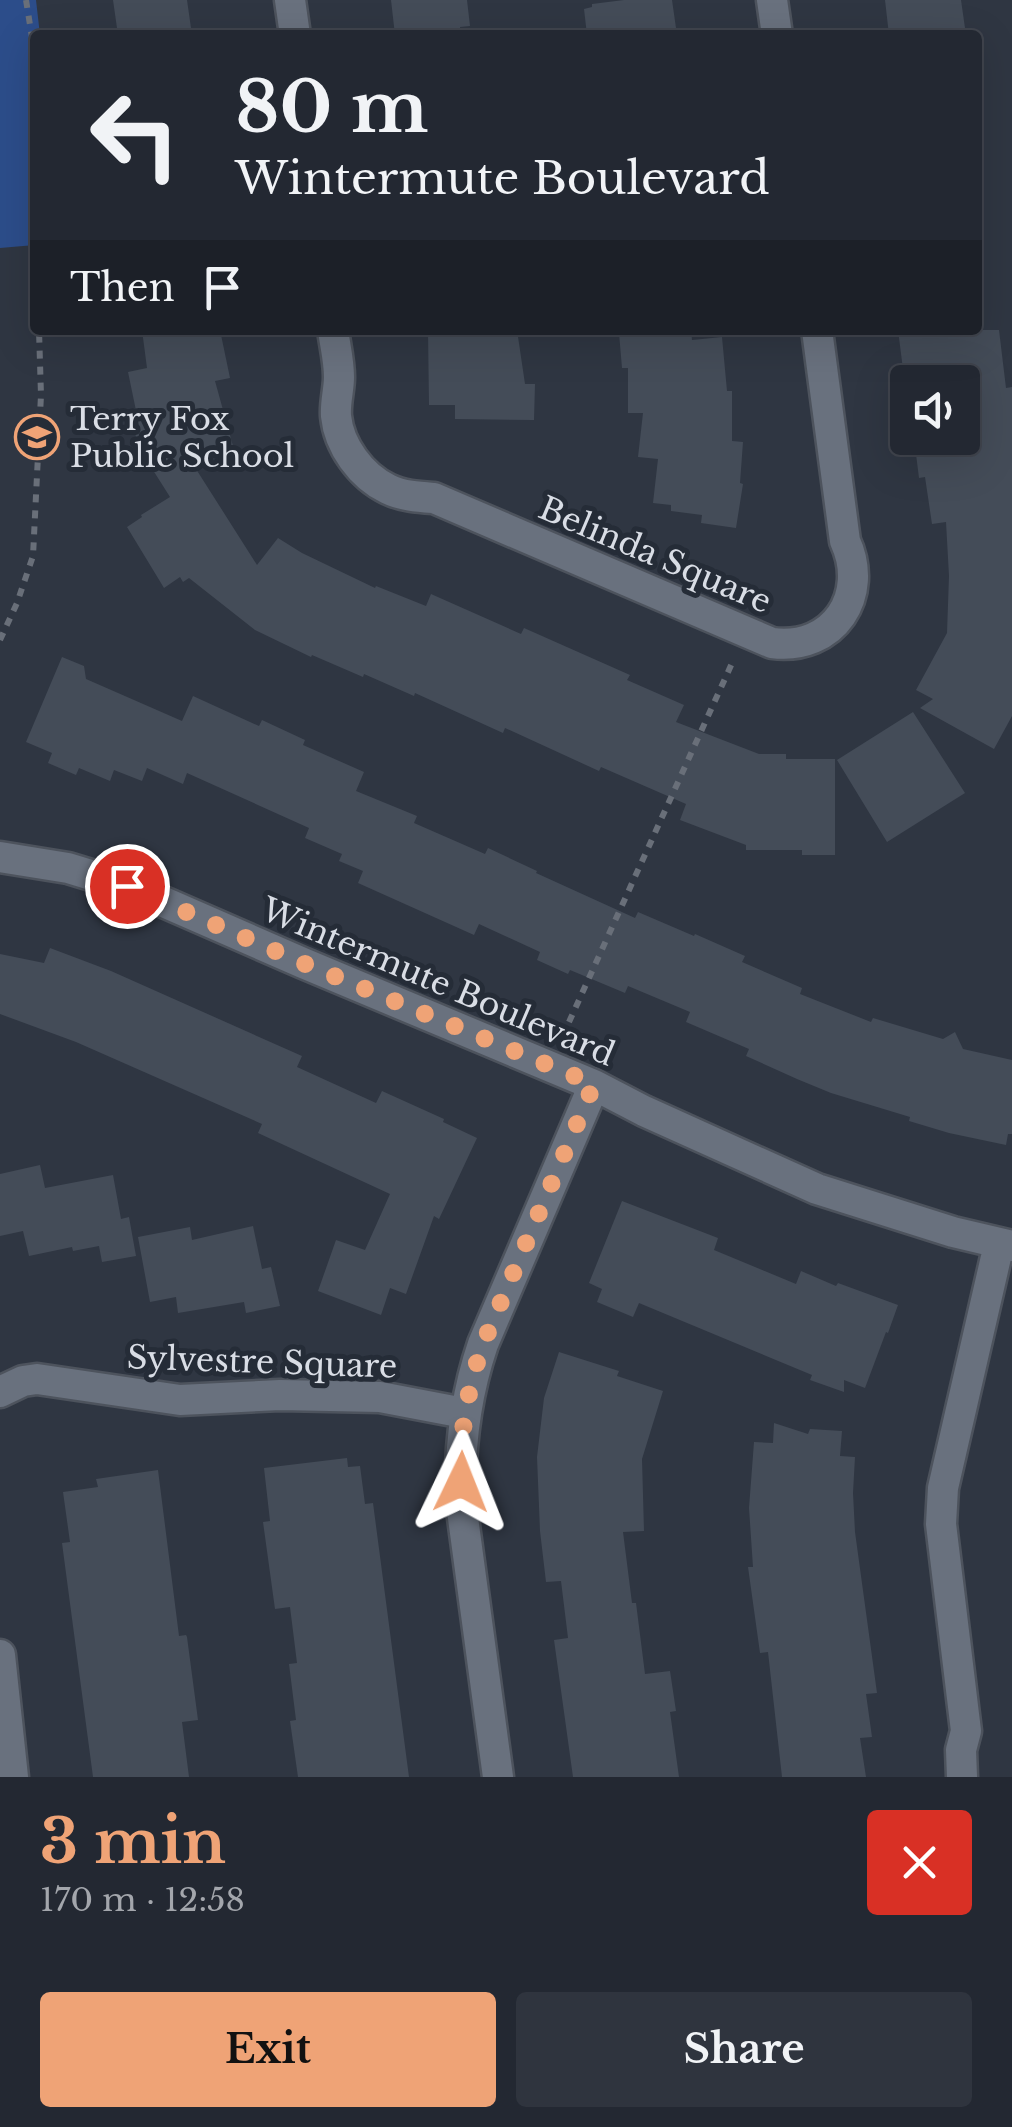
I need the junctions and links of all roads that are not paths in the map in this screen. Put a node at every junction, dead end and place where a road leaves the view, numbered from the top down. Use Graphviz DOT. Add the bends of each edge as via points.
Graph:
graph roads {
  1 [pos="290,0"];
  2 [pos="772,0"];
  3 [pos="293,30"];
  4 [pos="776,30"];
  5 [pos="334,335"];
  6 [pos="818,335"];
  7 [pos="0,857"];
  8 [pos="594,1084"];
  9 [pos="1005,1245"];
  10 [pos="0,1392"];
  11 [pos="464,1413"];
  12 [pos="0,1654"];
  13 [pos="13,1777"];
  14 [pos="498,1777"];
  15 [pos="962,1777"];
  1 -- 3 [label="street"];
  2 -- 4 [label="street"];
  5 -- 6 [label="street, Belinda Square" via="340,379 336,419 365,474 389,490 434,498 772,643 820,635 852,593"];
  7 -- 8 [label="street, Wintermute Boulevard" via="127,886"];
  8 -- 9 [label="street, Wintermute Boulevard" via="817,1189"];
  8 -- 11 [label="street" via="483,1344"];
  9 -- 15 [label="street" via="943,1488 941,1524 966,1731"];
  10 -- 11 [label="street, Sylvestre Square" via="37,1379 180,1400 380,1397"];
  11 -- 14 [label="street" via="462,1503"];
  12 -- 13 [label="street"];
}
